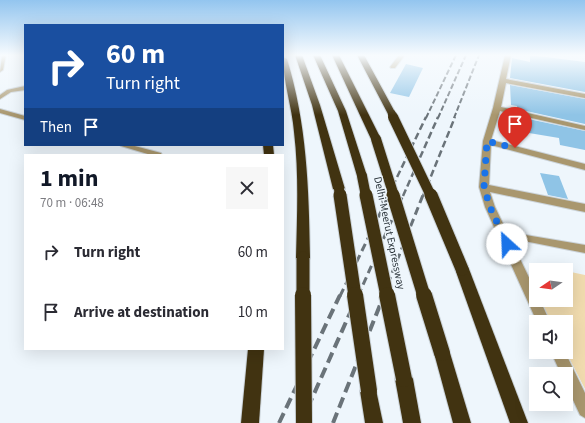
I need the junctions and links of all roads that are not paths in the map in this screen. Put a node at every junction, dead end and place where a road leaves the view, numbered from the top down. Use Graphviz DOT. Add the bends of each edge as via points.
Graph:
graph roads {
  1 [pos="287,75"];
  2 [pos="305,75"];
  3 [pos="325,75"];
  4 [pos="345,75"];
  5 [pos="371,75"];
  6 [pos="503,75"];
  7 [pos="502,80"];
  8 [pos="0,87"];
  9 [pos="24,88"];
  10 [pos="9,91"];
  11 [pos="0,96"];
  12 [pos="585,96"];
  13 [pos="497,108"];
  14 [pos="0,111"];
  15 [pos="24,118"];
  16 [pos="585,128"];
  17 [pos="487,141"];
  18 [pos="126,146"];
  19 [pos="155,154"];
  20 [pos="585,167"];
  21 [pos="484,187"];
  22 [pos="585,208"];
  23 [pos="509,235"];
  24 [pos="585,249"];
  25 [pos="541,315"];
  26 [pos="256,350"];
  27 [pos="561,359"];
  28 [pos="585,410"];
  29 [pos="250,423"];
  30 [pos="304,423"];
  31 [pos="374,423"];
  32 [pos="412,423"];
  33 [pos="462,423"];
  34 [pos="519,423"];
  1 -- 30 [label="highway, bridge" via="293,96 302,161"];
  2 -- 31 [label="highway, bridge" via="340,188"];
  3 -- 32 [label="highway, Delhi-Meerut Expressway, bridge" via="342,111 362,176"];
  4 -- 33 [label="highway, bridge" via="376,139"];
  5 -- 34 [label="highway, bridge" via="430,194 462,269"];
  6 -- 7 [label="street"];
  7 -- 12 [label="street"];
  7 -- 13 [label="street"];
  8 -- 10 [label="lane"];
  9 -- 10 [label="lane"];
  10 -- 11 [label="lane"];
  13 -- 16 [label="street"];
  13 -- 17 [label="street"];
  14 -- 15 [label="lane"];
  17 -- 20 [label="street"];
  17 -- 21 [label="street"];
  18 -- 19 [label="lane"];
  21 -- 22 [label="street"];
  21 -- 23 [label="street" via="490,207"];
  23 -- 24 [label="lane"];
  23 -- 25 [label="street"];
  26 -- 29 [label="highway"];
  27 -- 28 [label="street"];
}
